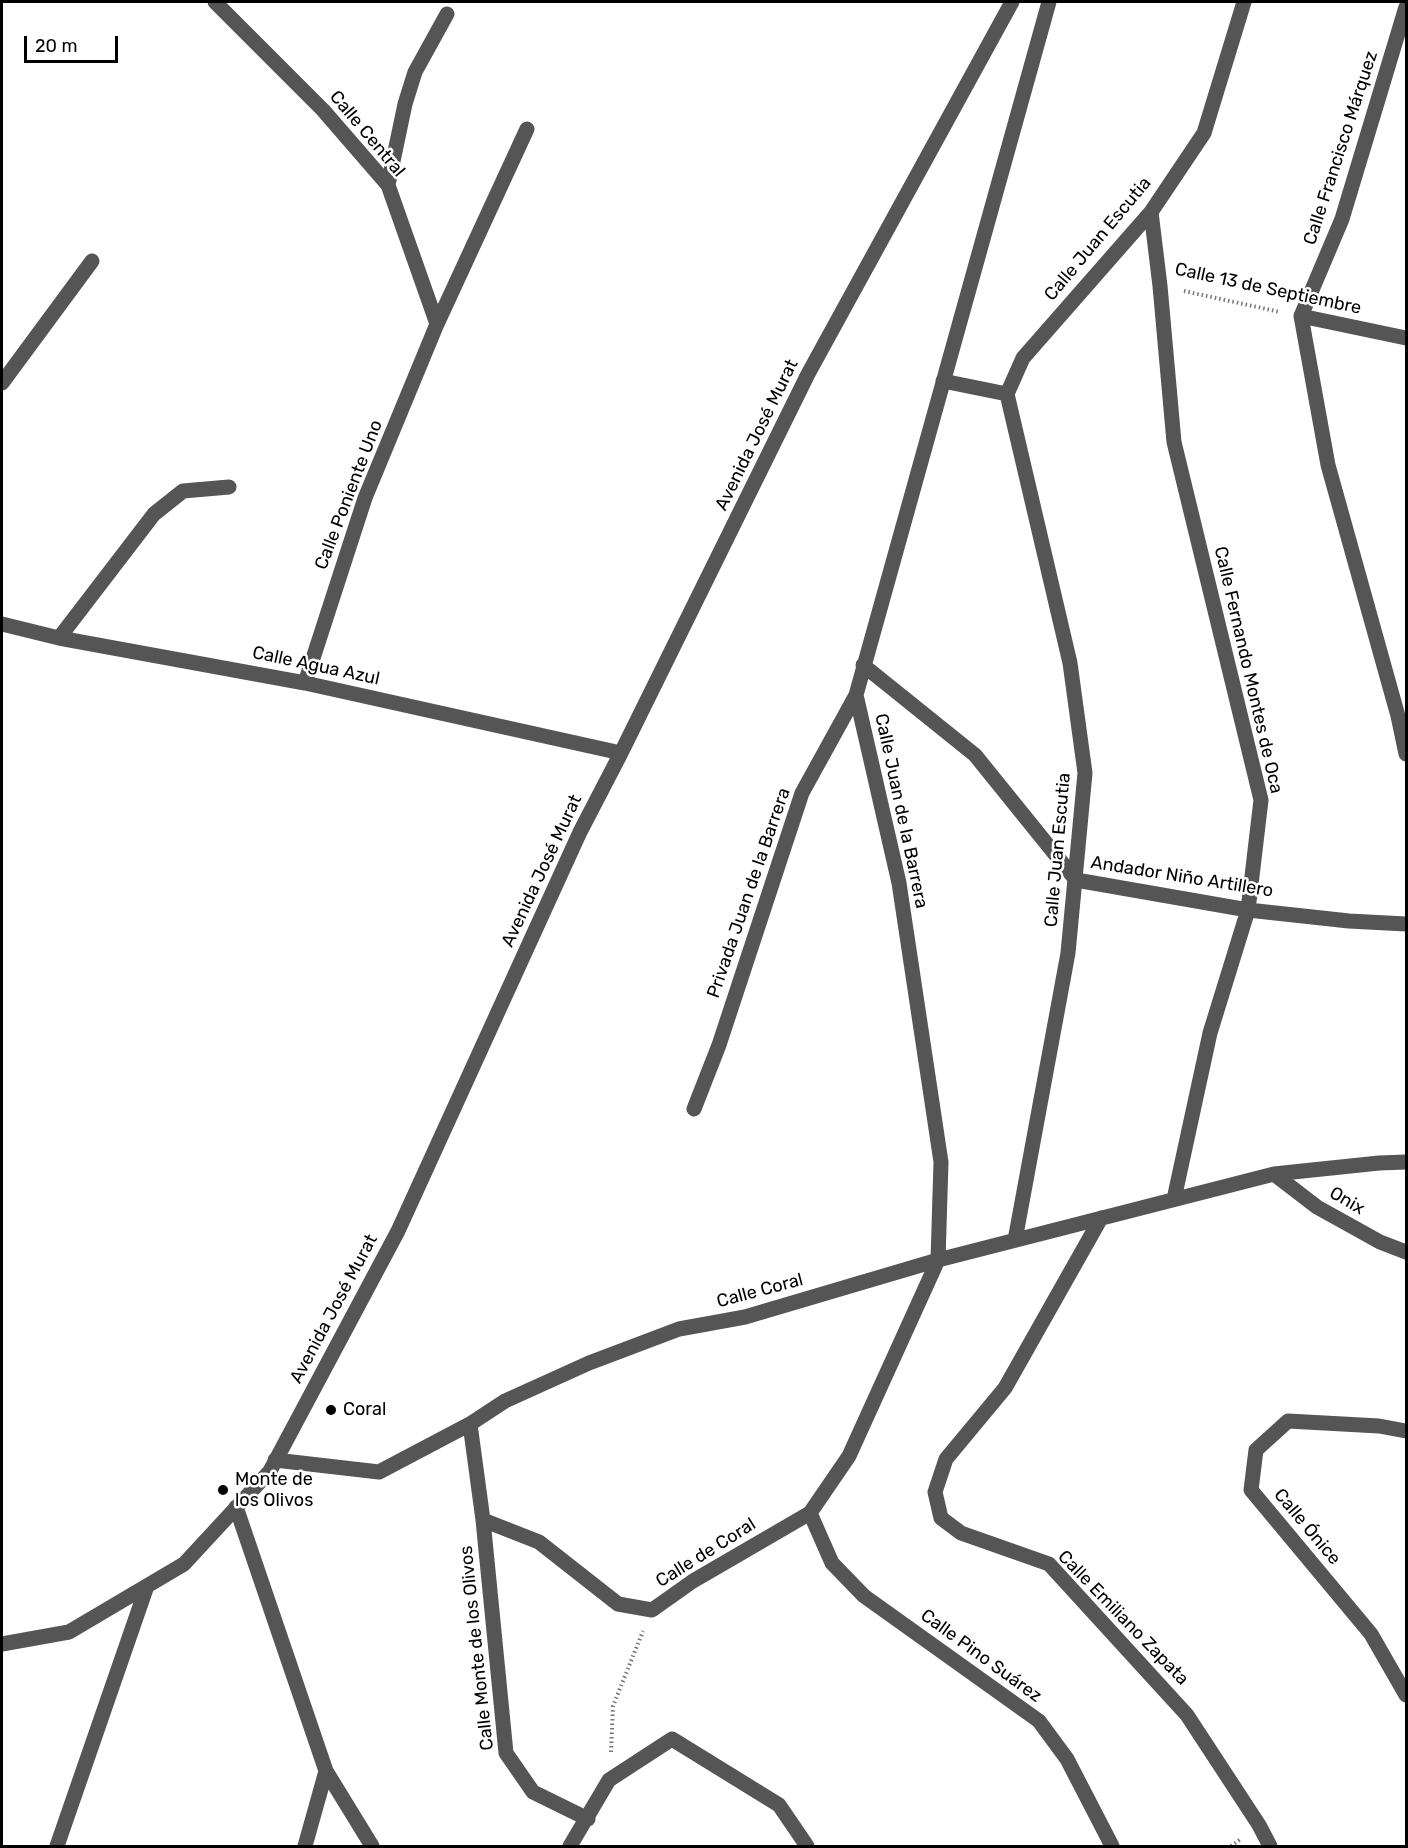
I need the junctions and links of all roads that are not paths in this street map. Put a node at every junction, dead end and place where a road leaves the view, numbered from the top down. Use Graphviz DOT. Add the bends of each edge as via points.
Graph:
graph roads {
  1 [pos="215,2"];
  2 [pos="1012,2"];
  3 [pos="1049,2"];
  4 [pos="1244,2"];
  5 [pos="1407,7"];
  6 [pos="447,14"];
  7 [pos="527,129"];
  8 [pos="388,185"];
  9 [pos="1151,212"];
  10 [pos="92,261"];
  11 [pos="1160,286"];
  12 [pos="1301,316"];
  13 [pos="437,324"];
  14 [pos="1407,338"];
  15 [pos="943,381"];
  16 [pos="2,383"];
  17 [pos="1007,394"];
  18 [pos="230,487"];
  19 [pos="2,624"];
  20 [pos="59,638"];
  21 [pos="863,665"];
  22 [pos="305,683"];
  23 [pos="856,695"];
  24 [pos="621,753"];
  25 [pos="1407,754"];
  26 [pos="1076,879"];
  27 [pos="1248,910"];
  28 [pos="1407,924"];
  29 [pos="694,1109"];
  30 [pos="1407,1162"];
  31 [pos="1274,1174"];
  32 [pos="1174,1199"];
  33 [pos="1101,1218"];
  34 [pos="1015,1240"];
  35 [pos="1407,1251"];
  36 [pos="938,1260"];
  37 [pos="470,1424"];
  38 [pos="1407,1431"];
  39 [pos="275,1460"];
  40 [pos="236,1507"];
  41 [pos="810,1513"];
  42 [pos="483,1520"];
  43 [pos="147,1586"];
  44 [pos="2,1644"];
  45 [pos="1407,1695"];
  46 [pos="326,1771"];
  47 [pos="588,1819"];
  48 [pos="57,1846"];
  49 [pos="305,1846"];
  50 [pos="372,1846"];
  51 [pos="570,1846"];
  52 [pos="807,1846"];
  53 [pos="1112,1846"];
  54 [pos="1270,1846"];
  1 -- 8 [label="street, Calle Central" via="323,110"];
  2 -- 24 [label="street, Avenida José Murat" via="808,374"];
  3 -- 15 [label="street, Calle Juan de la Barrera"];
  4 -- 9 [label="street, Calle Juan Escutia" via="1204,133"];
  5 -- 12 [label="street, Calle Francisco Márquez" via="1342,219"];
  6 -- 8 [label="street" via="415,72"];
  7 -- 13 [label="street, Calle Poniente Uno"];
  8 -- 13 [label="street, Calle Central"];
  9 -- 11 [label="street, Calle 13 de Septiembre"];
  9 -- 17 [label="street, Calle Juan Escutia" via="1023,358"];
  10 -- 16 [label="street"];
  11 -- 27 [label="street, Calle Fernando Montes de Oca" via="1174,442 1261,801"];
  12 -- 14 [label="street, Calle 13 de Septiembre"];
  12 -- 25 [label="street" via="1328,465"];
  13 -- 22 [label="street, Calle Poniente Uno" via="365,498"];
  15 -- 17 [label="street"];
  15 -- 21 [label="street, Calle Juan de la Barrera"];
  17 -- 26 [label="street, Calle Juan Escutia" via="1070,663 1085,773"];
  18 -- 20 [label="street" via="183,491 154,514"];
  19 -- 20 [label="street, Calle Agua Azul"];
  20 -- 22 [label="street, Calle Agua Azul"];
  21 -- 23 [label="street, Calle Juan de la Barrera"];
  21 -- 26 [label="street, Andador Niño Artillero" via="975,755"];
  22 -- 24 [label="street, Calle Agua Azul"];
  23 -- 29 [label="street, Privada Juan de la Barrera" via="802,793"];
  23 -- 36 [label="street, Calle Juan de la Barrera" via="900,883 941,1162"];
  24 -- 39 [label="street, Avenida José Murat" via="580,832 398,1231"];
  26 -- 27 [label="street, Andador Niño Artillero"];
  26 -- 34 [label="street, Calle Juan Escutia" via="1068,953"];
  27 -- 28 [label="street, Andador Niño Artillero"];
  27 -- 32 [label="street, Calle Fernando Montes de Oca" via="1210,1033"];
  30 -- 31 [label="street, Calle Coral"];
  31 -- 32 [label="street, Calle Coral"];
  31 -- 35 [label="street, Onix" via="1317,1207 1380,1242"];
  32 -- 33 [label="street, Calle Coral"];
  33 -- 34 [label="street, Calle Coral"];
  33 -- 54 [label="street, Calle Emiliano Zapata" via="1005,1388 946,1459 935,1492 941,1518 961,1533 1049,1564 1187,1714"];
  34 -- 36 [label="street, Calle Coral"];
  36 -- 37 [label="street, Calle Coral" via="745,1317 679,1329 515,1396"];
  36 -- 41 [label="street" via="849,1456"];
  37 -- 39 [label="street, Calle Coral" via="379,1472"];
  37 -- 42 [label="street, Calle Monte de los Olivos"];
  38 -- 45 [label="street, Calle Ónice" via="1288,1421 1256,1450 1251,1490 1371,1634"];
  39 -- 40 [label="street, Avenida José Murat" via="270,1471"];
  40 -- 43 [label="street, Avenida José Murat" via="184,1564"];
  40 -- 46 [label="street"];
  41 -- 42 [label="street, Calle de Coral" via="693,1581 652,1610 618,1604 538,1542"];
  41 -- 53 [label="street, Calle Pino Suárez" via="831,1563 864,1596 1039,1721 1067,1759"];
  42 -- 47 [label="street, Calle Monte de los Olivos" via="506,1754 533,1792"];
  43 -- 44 [label="street, Avenida José Murat" via="69,1632"];
  43 -- 48 [label="street"];
  46 -- 49 [label="street"];
  46 -- 50 [label="street"];
  47 -- 51 [label="street"];
  47 -- 52 [label="street" via="609,1780 672,1739 779,1804"];
}
